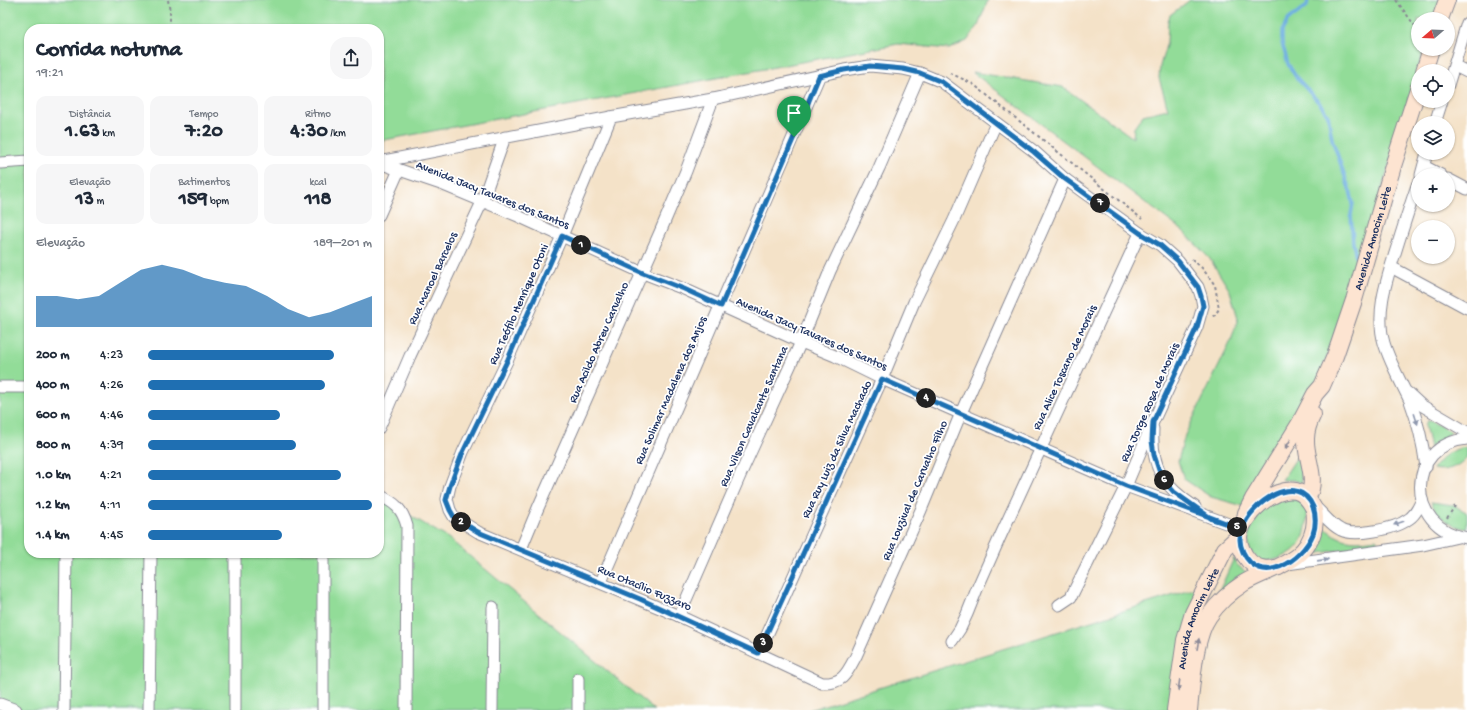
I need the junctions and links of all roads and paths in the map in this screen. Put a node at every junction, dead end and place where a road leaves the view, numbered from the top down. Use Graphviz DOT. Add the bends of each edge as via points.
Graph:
graph roads {
  1 [pos="168,0"];
  2 [pos="1396,0"];
  3 [pos="1447,0"];
  4 [pos="1443,12"];
  5 [pos="1411,20"];
  6 [pos="1467,23"];
  7 [pos="170,24"];
  8 [pos="1455,66"];
  9 [pos="946,71"];
  10 [pos="1467,72"];
  11 [pos="920,73"];
  12 [pos="819,76"];
  13 [pos="713,99"];
  14 [pos="1412,108"];
  15 [pos="611,117"];
  16 [pos="996,124"];
  17 [pos="505,137"];
  18 [pos="24,161"];
  19 [pos="384,162"];
  20 [pos="0,163"];
  21 [pos="384,165"];
  22 [pos="399,170"];
  23 [pos="1065,179"];
  24 [pos="1455,182"];
  25 [pos="1467,189"];
  26 [pos="482,202"];
  27 [pos="384,204"];
  28 [pos="1411,205"];
  29 [pos="1147,223"];
  30 [pos="1140,233"];
  31 [pos="562,236"];
  32 [pos="1190,258"];
  33 [pos="1391,267"];
  34 [pos="643,273"];
  35 [pos="721,306"];
  36 [pos="1467,308"];
  37 [pos="1200,316"];
  38 [pos="801,342"];
  39 [pos="882,379"];
  40 [pos="1400,383"];
  41 [pos="1322,386"];
  42 [pos="0,387"];
  43 [pos="24,387"];
  44 [pos="960,413"];
  45 [pos="384,416"];
  46 [pos="1153,422"];
  47 [pos="1467,432"];
  48 [pos="1467,439"];
  49 [pos="1040,449"];
  50 [pos="1426,466"];
  51 [pos="1126,486"];
  52 [pos="384,498"];
  53 [pos="446,500"];
  54 [pos="1309,500"];
  55 [pos="1422,500"];
  56 [pos="1212,519"];
  57 [pos="1242,529"];
  58 [pos="1462,538"];
  59 [pos="521,549"];
  60 [pos="66,558"];
  61 [pos="151,558"];
  62 [pos="235,558"];
  63 [pos="323,558"];
  64 [pos="1282,566"];
  65 [pos="601,582"];
  66 [pos="1059,605"];
  67 [pos="493,607"];
  68 [pos="679,616"];
  69 [pos="952,641"];
  70 [pos="758,653"];
  71 [pos="843,678"];
  72 [pos="578,679"];
  73 [pos="0,704"];
  74 [pos="16,710"];
  75 [pos="64,710"];
  76 [pos="149,710"];
  77 [pos="235,710"];
  78 [pos="323,710"];
  79 [pos="406,710"];
  80 [pos="492,710"];
  81 [pos="578,710"];
  82 [pos="1176,710"];
  83 [pos="1189,710"];
  1 -- 7 [label="path"];
  2 -- 5 [label="path"];
  3 -- 4 [label="street"];
  6 -- 8 [label="street"];
  8 -- 10 [label="street"];
  9 -- 29 [label="path" via="973,84"];
  11 -- 12 [label="street" via="870,66"];
  11 -- 16 [label="street" via="942,82"];
  11 -- 38 [label="street, Rua Vilson Cavalcante Santana" via="830,271"];
  12 -- 13 [label="street"];
  12 -- 35 [label="street, Rua Solimar Madalena dos Anjos"];
  13 -- 15 [label="street"];
  13 -- 34 [label="street, Rua Acildo Abreu Carvalho"];
  14 -- 41 [label="street, Avenida Amocim Leite" via="1336,356"];
  15 -- 17 [label="street"];
  15 -- 31 [label="street, Rua Teófilo Henrique Otoni"];
  16 -- 23 [label="street"];
  16 -- 39 [label="street, Rua Ruy Luiz da Silva Machado" via="954,220 914,302"];
  17 -- 19 [label="street"];
  17 -- 26 [label="street, Rua Manoel Barcelos"];
  18 -- 20 [label="street"];
  21 -- 22 [label="street, Avenida Jacy Tavares dos Santos"];
  22 -- 26 [label="street, Avenida Jacy Tavares dos Santos" via="441,184"];
  22 -- 27 [label="street"];
  23 -- 30 [label="street"];
  23 -- 44 [label="street, Rua Louzival de Carvalho Filho"];
  24 -- 25 [label="street"];
  26 -- 31 [label="street, Avenida Jacy Tavares dos Santos"];
  26 -- 45 [label="street, Rua Manoel Barcelos"];
  28 -- 33 [label="street"];
  30 -- 37 [label="street, Rua Jorge Rosa de Morais" via="1160,245 1178,261 1198,287 1203,306"];
  30 -- 49 [label="street, Rua Alice Toscano de Morais"];
  31 -- 34 [label="street, Avenida Jacy Tavares dos Santos"];
  31 -- 53 [label="street, Rua Teófilo Henrique Otoni" via="508,359 463,452"];
  32 -- 37 [label="path" via="1202,268 1215,285 1219,309 1211,317"];
  33 -- 36 [label="street"];
  33 -- 40 [label="street" via="1380,322 1383,341"];
  34 -- 35 [label="street, Avenida Jacy Tavares dos Santos"];
  34 -- 59 [label="street, Rua Acildo Abreu Carvalho"];
  35 -- 38 [label="street, Avenida Jacy Tavares dos Santos"];
  35 -- 65 [label="street, Rua Solimar Madalena dos Anjos"];
  37 -- 46 [label="street, Rua Jorge Rosa de Morais"];
  38 -- 39 [label="street, Avenida Jacy Tavares dos Santos"];
  38 -- 68 [label="street, Rua Vilson Cavalcante Santana"];
  39 -- 44 [label="street, Avenida Jacy Tavares dos Santos"];
  39 -- 70 [label="street, Rua Ruy Luiz da Silva Machado"];
  40 -- 47 [label="street" via="1421,405"];
  40 -- 50 [label="street, one-way" via="1417,421"];
  41 -- 54 [label="street, Avenida Amocim Leite" via="1322,395 1306,433 1312,477"];
  41 -- 57 [label="street, Avenida Amocim Leite, one-way" via="1253,499"];
  42 -- 43 [label="street"];
  44 -- 49 [label="street, Avenida Jacy Tavares dos Santos"];
  44 -- 71 [label="street, Rua Louzival de Carvalho Filho" via="856,656"];
  46 -- 51 [label="street, Rua Jorge Rosa de Morais"];
  46 -- 56 [label="street, Avenida Jacy Tavares dos Santos" via="1154,455 1164,481 1174,492"];
  48 -- 50 [label="street" via="1457,440 1442,448"];
  49 -- 51 [label="street, Avenida Jacy Tavares dos Santos"];
  49 -- 69 [label="street, Rua Alice Toscano de Morais" via="967,614"];
  50 -- 55 [label="street" via="1420,487"];
  51 -- 56 [label="street, Avenida Jacy Tavares dos Santos"];
  51 -- 66 [label="street, Rua Jorge Rosa de Morais" via="1071,598"];
  52 -- 79 [label="street" via="397,506 404,515 407,526"];
  53 -- 59 [label="street, Rua Otacílio Fuzzaro" via="454,517 462,523"];
  55 -- 54 [label="street, one-way" via="1415,514 1403,523 1358,533 1341,530"];
  54 -- 57 [label="street, Avenida Amocim Leite" via="1291,491 1273,495 1262,502"];
  54 -- 64 [label="street, Avenida Amocim Leite" via="1315,512 1313,534 1297,556"];
  55 -- 58 [label="street" via="1435,524 1449,534"];
  56 -- 57 [label="street, Avenida Jacy Tavares dos Santos"];
  57 -- 64 [label="street" via="1240,547 1253,565 1262,569"];
  57 -- 82 [label="street, Avenida Amocim Leite, one-way" via="1225,549 1193,613 1185,640"];
  64 -- 58 [label="street, one-way"];
  59 -- 65 [label="street, Rua Otacílio Fuzzaro"];
  60 -- 75 [label="street"];
  61 -- 76 [label="street"];
  62 -- 77 [label="street"];
  63 -- 78 [label="street"];
  83 -- 64 [label="street, Avenida Amocim Leite, one-way" via="1199,640 1208,617 1234,590"];
  65 -- 68 [label="street, Rua Otacílio Fuzzaro"];
  67 -- 80 [label="street"];
  68 -- 70 [label="street, Rua Otacílio Fuzzaro"];
  70 -- 71 [label="street, Rua Otacílio Fuzzaro" via="822,683"];
  72 -- 81 [label="street"];
  73 -- 74 [label="street"];
}
